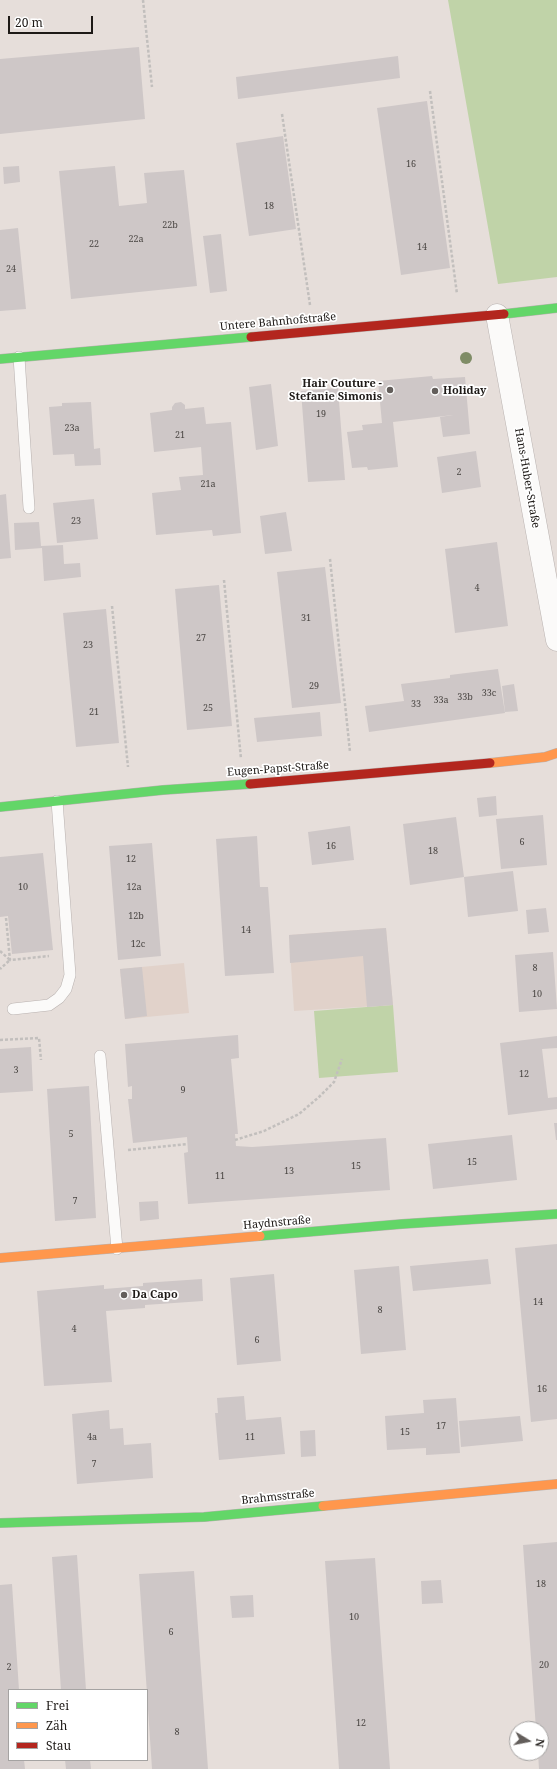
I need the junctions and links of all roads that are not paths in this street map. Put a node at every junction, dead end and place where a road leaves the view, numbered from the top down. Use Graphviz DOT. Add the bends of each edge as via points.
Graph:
graph roads {
  1 [pos="557,308"];
  2 [pos="497,315"];
  3 [pos="19,357"];
  4 [pos="0,359"];
  5 [pos="29,508"];
  6 [pos="557,640"];
  7 [pos="557,753"];
  8 [pos="57,801"];
  9 [pos="0,807"];
  10 [pos="13,1009"];
  11 [pos="100,1056"];
  12 [pos="557,1214"];
  13 [pos="117,1249"];
  14 [pos="0,1258"];
  15 [pos="557,1484"];
  16 [pos="0,1523"];
  1 -- 2 [label="street, Untere Bahnhofstraße"];
  2 -- 3 [label="street, Untere Bahnhofstraße"];
  2 -- 6 [label="street, Hans-Huber-Straße"];
  3 -- 4 [label="street, Untere Bahnhofstraße"];
  3 -- 5 [label="lane"];
  7 -- 8 [label="street, Eugen-Papst-Straße" via="517,761"];
  8 -- 9 [label="street, Eugen-Papst-Straße"];
  8 -- 10 [label="lane" via="70,975 66,989 49,1005"];
  11 -- 13 [label="lane"];
  12 -- 13 [label="street, Haydnstraße" via="402,1224"];
  13 -- 14 [label="street, Haydnstraße"];
  15 -- 16 [label="street, Brahmsstraße" via="204,1517"];
}
